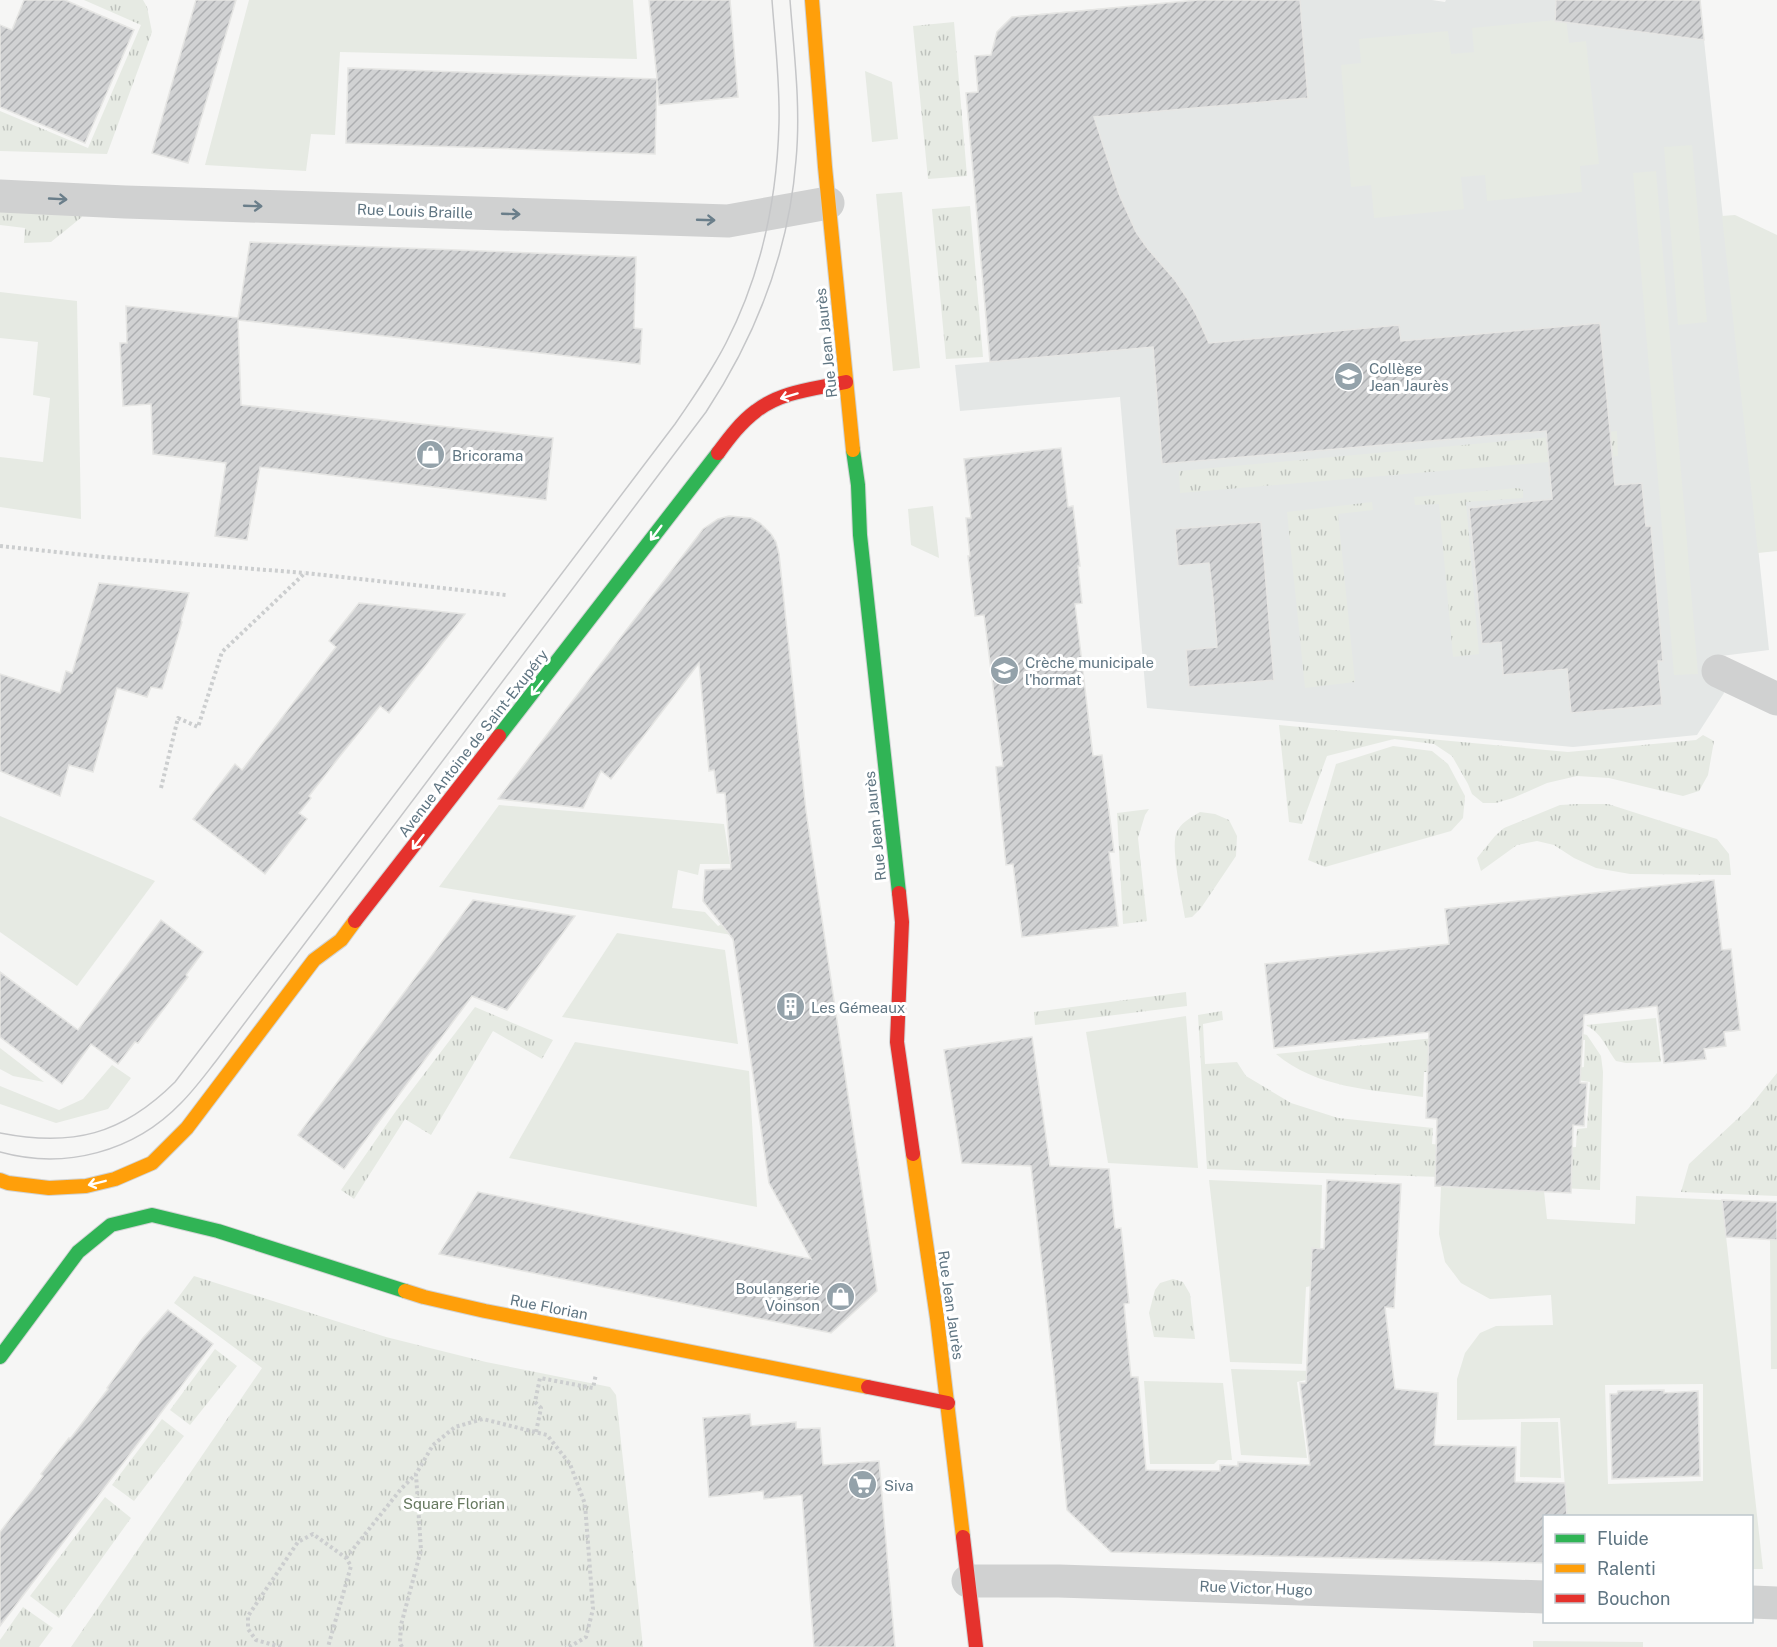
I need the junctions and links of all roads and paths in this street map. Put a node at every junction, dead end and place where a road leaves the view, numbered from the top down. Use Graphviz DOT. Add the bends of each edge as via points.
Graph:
graph roads {
  1 [pos="812,0"];
  2 [pos="0,196"];
  3 [pos="828,203"];
  4 [pos="846,382"];
  5 [pos="0,546"];
  6 [pos="305,573"];
  7 [pos="506,595"];
  8 [pos="1718,671"];
  9 [pos="1777,699"];
  10 [pos="161,788"];
  11 [pos="0,1180"];
  12 [pos="0,1357"];
  13 [pos="596,1374"];
  14 [pos="948,1403"];
  15 [pos="536,1431"];
  16 [pos="416,1474"];
  17 [pos="346,1558"];
  18 [pos="968,1581"];
  19 [pos="1543,1597"];
  20 [pos="1753,1602"];
  21 [pos="1777,1603"];
  22 [pos="281,1647"];
  23 [pos="328,1647"];
  24 [pos="402,1647"];
  25 [pos="565,1647"];
  26 [pos="976,1647"];
  1 -- 3 [label="street, Rue Jean Jaurès"];
  2 -- 3 [label="street, Rue Louis Braille, one-way" via="728,221"];
  3 -- 4 [label="street, Rue Jean Jaurès"];
  4 -- 11 [label="street, Avenue Antoine de Saint-Exupéry, one-way" via="768,403 725,444 341,940 314,960 187,1128 152,1163 86,1186 49,1188"];
  4 -- 14 [label="street, Rue Jean Jaurès" via="902,922 897,1042"];
  5 -- 6 [label="path"];
  6 -- 7 [label="path"];
  6 -- 10 [label="path" via="222,652 198,727 178,718"];
  8 -- 9 [label="street"];
  12 -- 14 [label="street, Rue Florian" via="78,1252 111,1226 152,1215 218,1231 424,1297"];
  13 -- 15 [label="path" via="592,1388 540,1378 535,1402 541,1408"];
  14 -- 18 [label="street, Rue Jean Jaurès"];
  15 -- 16 [label="path" via="483,1419 455,1426 433,1445"];
  15 -- 25 [label="path" via="547,1434 570,1464 585,1504 593,1609 586,1637"];
  16 -- 17 [label="path"];
  16 -- 24 [label="path" via="421,1550 401,1626"];
  17 -- 22 [label="path" via="313,1534 298,1542 248,1616 248,1629 256,1640"];
  17 -- 23 [label="path" via="351,1566"];
  18 -- 19 [label="street, Rue Victor Hugo"];
  18 -- 26 [label="street, Rue Jean Jaurès"];
  20 -- 21 [label="street"];
}
